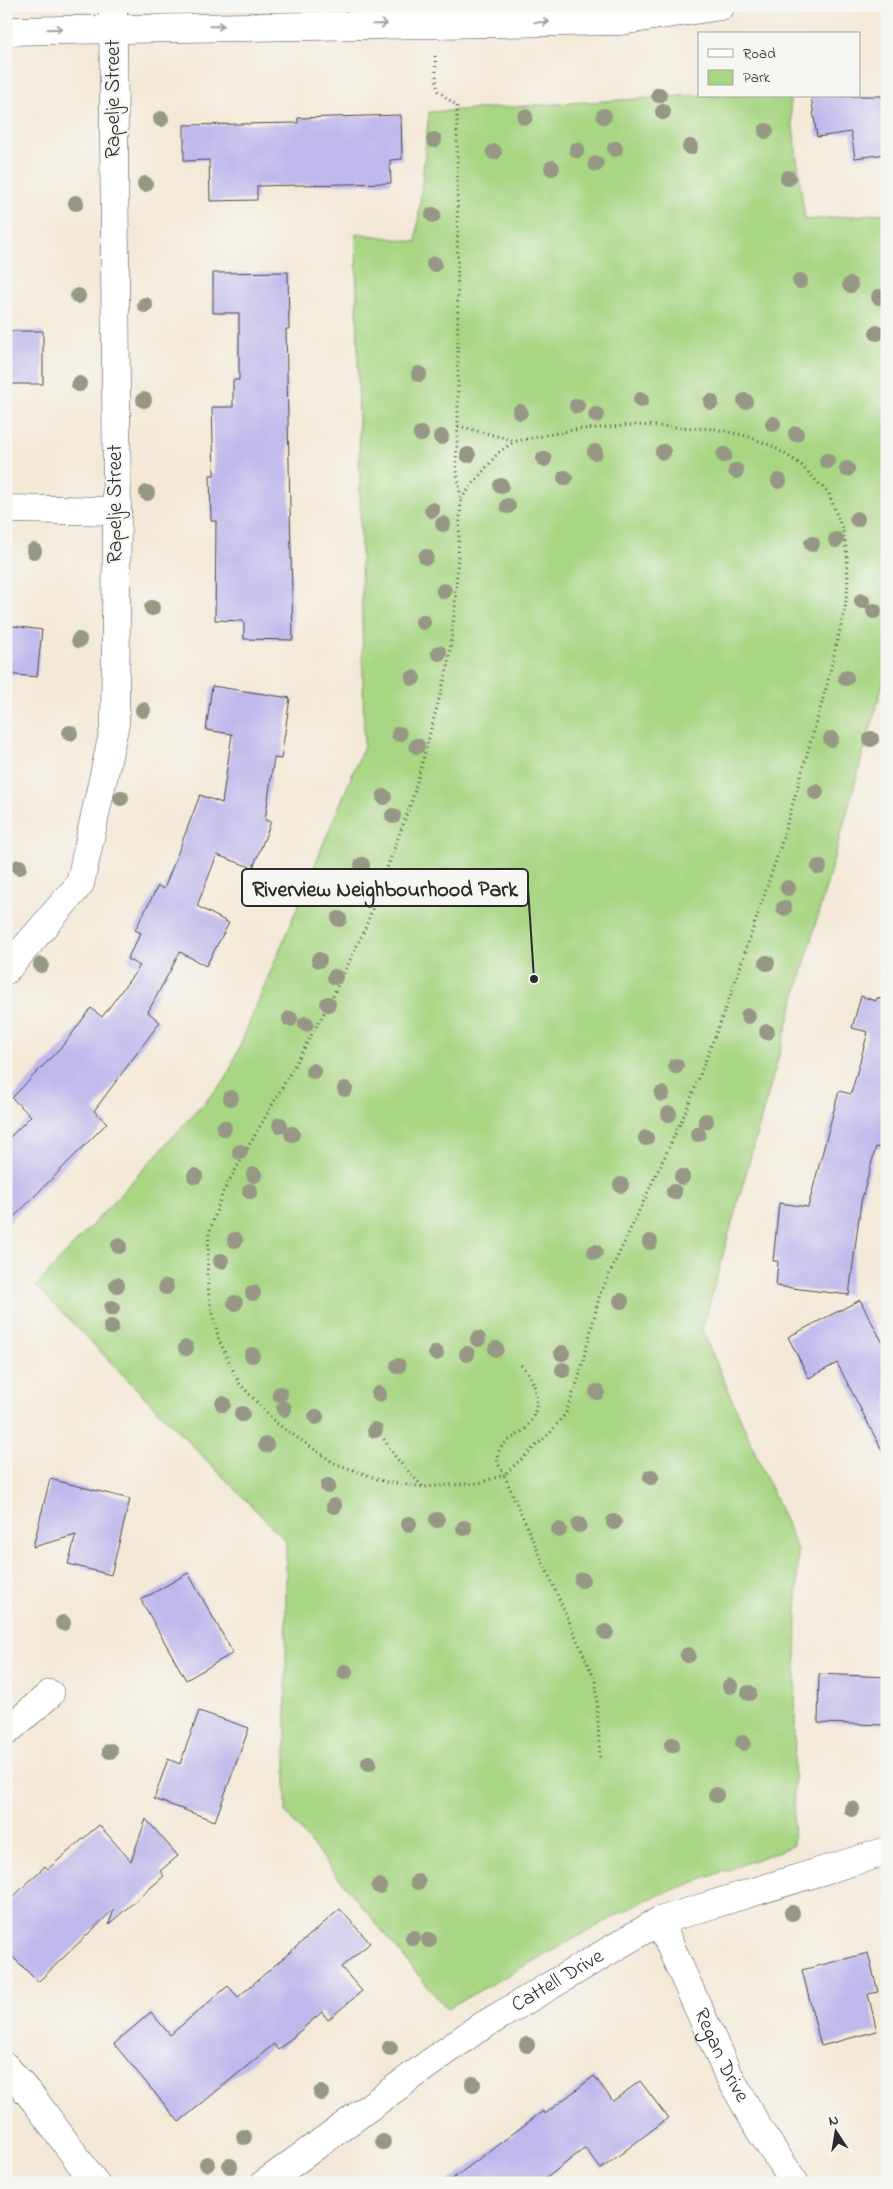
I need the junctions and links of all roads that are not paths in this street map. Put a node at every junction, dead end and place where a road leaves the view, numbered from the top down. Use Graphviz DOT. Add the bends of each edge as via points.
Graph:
graph roads {
  1 [pos="721,6"];
  2 [pos="621,13"];
  3 [pos="113,17"];
  4 [pos="6,31"];
  5 [pos="6,509"];
  6 [pos="117,510"];
  7 [pos="6,970"];
  8 [pos="50,1694"];
  9 [pos="6,1732"];
  10 [pos="887,1851"];
  11 [pos="659,1921"];
  12 [pos="6,2067"];
  13 [pos="95,2183"];
  14 [pos="265,2183"];
  15 [pos="795,2183"];
  1 -- 2 [label="street"];
  3 -- 2 [label="street, one-way" via="434,23"];
  4 -- 3 [label="street, one-way"];
  3 -- 6 [label="street, Rapelje Street"];
  5 -- 6 [label="street"];
  6 -- 7 [label="street, Rapelje Street" via="115,724 80,884"];
  8 -- 9 [label="street"];
  10 -- 11 [label="street, Cattell Drive"];
  11 -- 14 [label="street, Cattell Drive" via="474,2031"];
  11 -- 15 [label="street, Regan Drive" via="731,2079 760,2131"];
  12 -- 13 [label="street" via="35,2100"];
}
